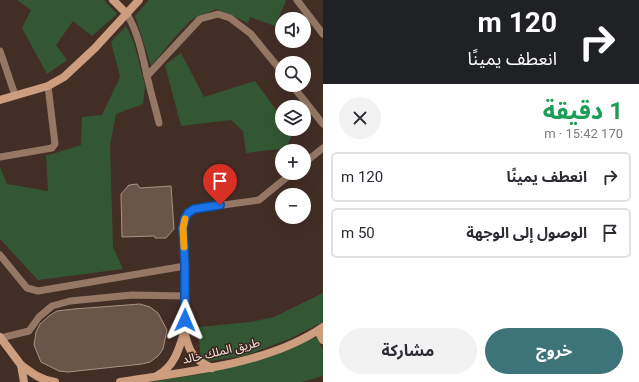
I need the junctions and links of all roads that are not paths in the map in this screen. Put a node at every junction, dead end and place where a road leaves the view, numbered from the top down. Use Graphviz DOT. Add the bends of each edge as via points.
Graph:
graph roads {
  1 [pos="113,0"];
  2 [pos="139,0"];
  3 [pos="297,0"];
  4 [pos="127,14"];
  5 [pos="323,34"];
  6 [pos="0,51"];
  7 [pos="275,63"];
  8 [pos="147,76"];
  9 [pos="48,86"];
  10 [pos="298,92"];
  11 [pos="0,94"];
  12 [pos="15,95"];
  13 [pos="0,100"];
  14 [pos="159,123"];
  15 [pos="323,124"];
  16 [pos="323,148"];
  17 [pos="0,157"];
  18 [pos="311,157"];
  19 [pos="283,180"];
  20 [pos="0,255"];
  21 [pos="185,266"];
  22 [pos="185,296"];
  23 [pos="321,329"];
  24 [pos="184,333"];
  25 [pos="0,337"];
  26 [pos="323,340"];
  27 [pos="21,366"];
  28 [pos="212,368"];
  29 [pos="143,378"];
  30 [pos="24,382"];
  31 [pos="55,382"];
  32 [pos="120,382"];
  1 -- 4 [label="street"];
  2 -- 4 [label="street"];
  3 -- 5 [label="street"];
  4 -- 8 [label="street" via="143,53"];
  4 -- 9 [label="street" via="64,77"];
  6 -- 12 [label="street"];
  7 -- 8 [label="street" via="251,34 230,18 218,14 200,19"];
  8 -- 14 [label="street"];
  9 -- 12 [label="street"];
  9 -- 17 [label="street" via="55,144 52,148"];
  10 -- 15 [label="street"];
  11 -- 12 [label="street"];
  12 -- 13 [label="street"];
  16 -- 18 [label="street"];
  19 -- 21 [label="street" via="259,200 194,209 188,213 183,228"];
  20 -- 21 [label="street" via="27,288 38,291"];
  21 -- 22 [label="street"];
  22 -- 24 [label="street"];
  22 -- 25 [label="street" via="132,295 70,301 52,306 29,331"];
  23 -- 26 [label="street"];
  23 -- 28 [label="street, طريق الملك خالد" via="282,348"];
  24 -- 28 [label="street" via="192,355"];
  24 -- 29 [label="street" via="180,348 167,370 160,375"];
  25 -- 27 [label="street"];
  27 -- 30 [label="street"];
  27 -- 31 [label="street" via="36,377"];
  28 -- 29 [label="street, طريق الملك خالد"];
  29 -- 32 [label="street, طريق الملك خالد"];
}
